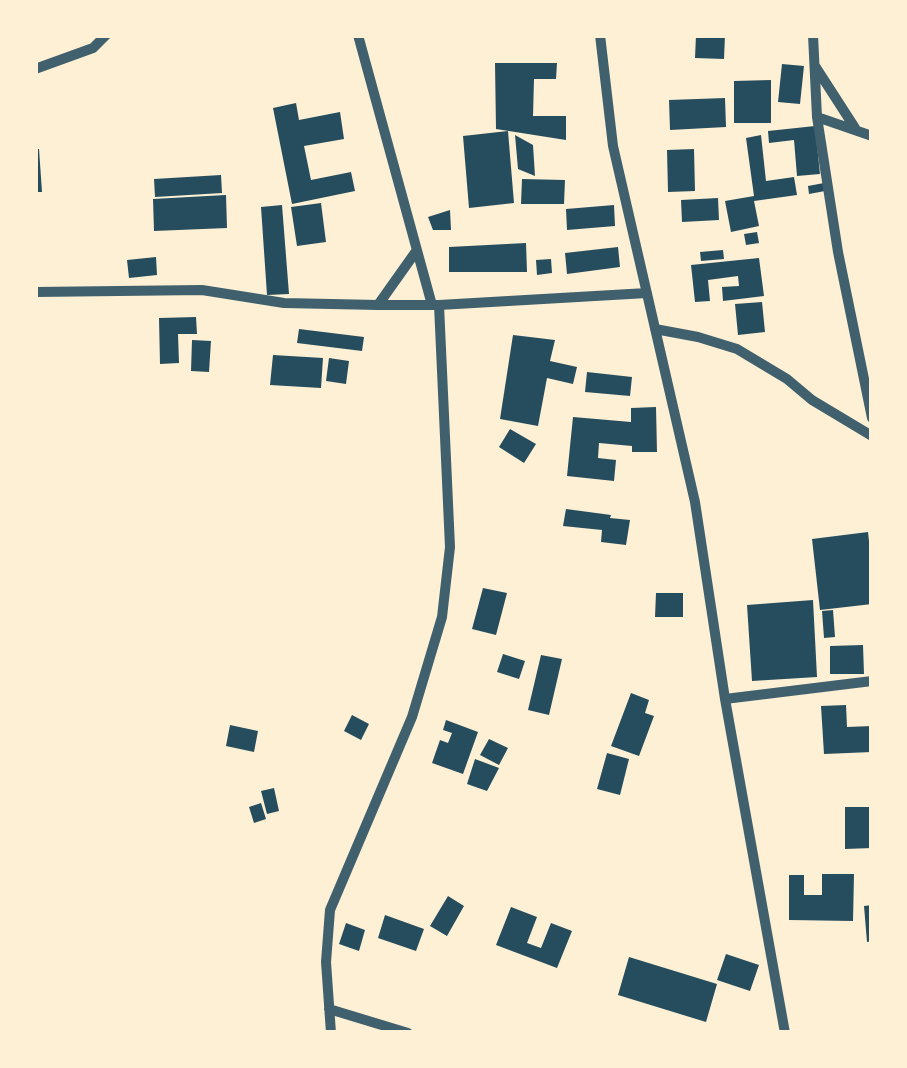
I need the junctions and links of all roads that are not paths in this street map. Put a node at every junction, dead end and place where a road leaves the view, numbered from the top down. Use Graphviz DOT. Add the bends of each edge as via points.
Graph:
graph roads {
  1 [pos="106,35"];
  2 [pos="358,35"];
  3 [pos="600,35"];
  4 [pos="813,35"];
  5 [pos="813,62"];
  6 [pos="35,69"];
  7 [pos="817,117"];
  8 [pos="856,128"];
  9 [pos="872,136"];
  10 [pos="417,250"];
  11 [pos="35,292"];
  12 [pos="647,293"];
  13 [pos="378,305"];
  14 [pos="436,305"];
  15 [pos="655,329"];
  16 [pos="872,418"];
  17 [pos="872,436"];
  18 [pos="872,681"];
  19 [pos="725,699"];
  20 [pos="329,1009"];
  21 [pos="331,1033"];
  22 [pos="408,1033"];
  23 [pos="785,1033"];
  1 -- 6 [label="street" via="93,48"];
  2 -- 10 [label="street"];
  3 -- 12 [label="street" via="613,146"];
  4 -- 5 [label="street"];
  5 -- 7 [label="street"];
  5 -- 8 [label="street"];
  7 -- 8 [label="street"];
  7 -- 16 [label="street"];
  8 -- 9 [label="street"];
  10 -- 13 [label="street"];
  10 -- 14 [label="street"];
  11 -- 13 [label="street" via="202,290 284,303"];
  12 -- 14 [label="street"];
  12 -- 15 [label="street"];
  13 -- 14 [label="street"];
  14 -- 20 [label="street" via="450,547 442,616 412,717 330,910"];
  15 -- 17 [label="street" via="737,349"];
  15 -- 19 [label="street" via="694,502"];
  18 -- 19 [label="street"];
  19 -- 23 [label="street"];
  20 -- 21 [label="street"];
  20 -- 22 [label="street"];
}
